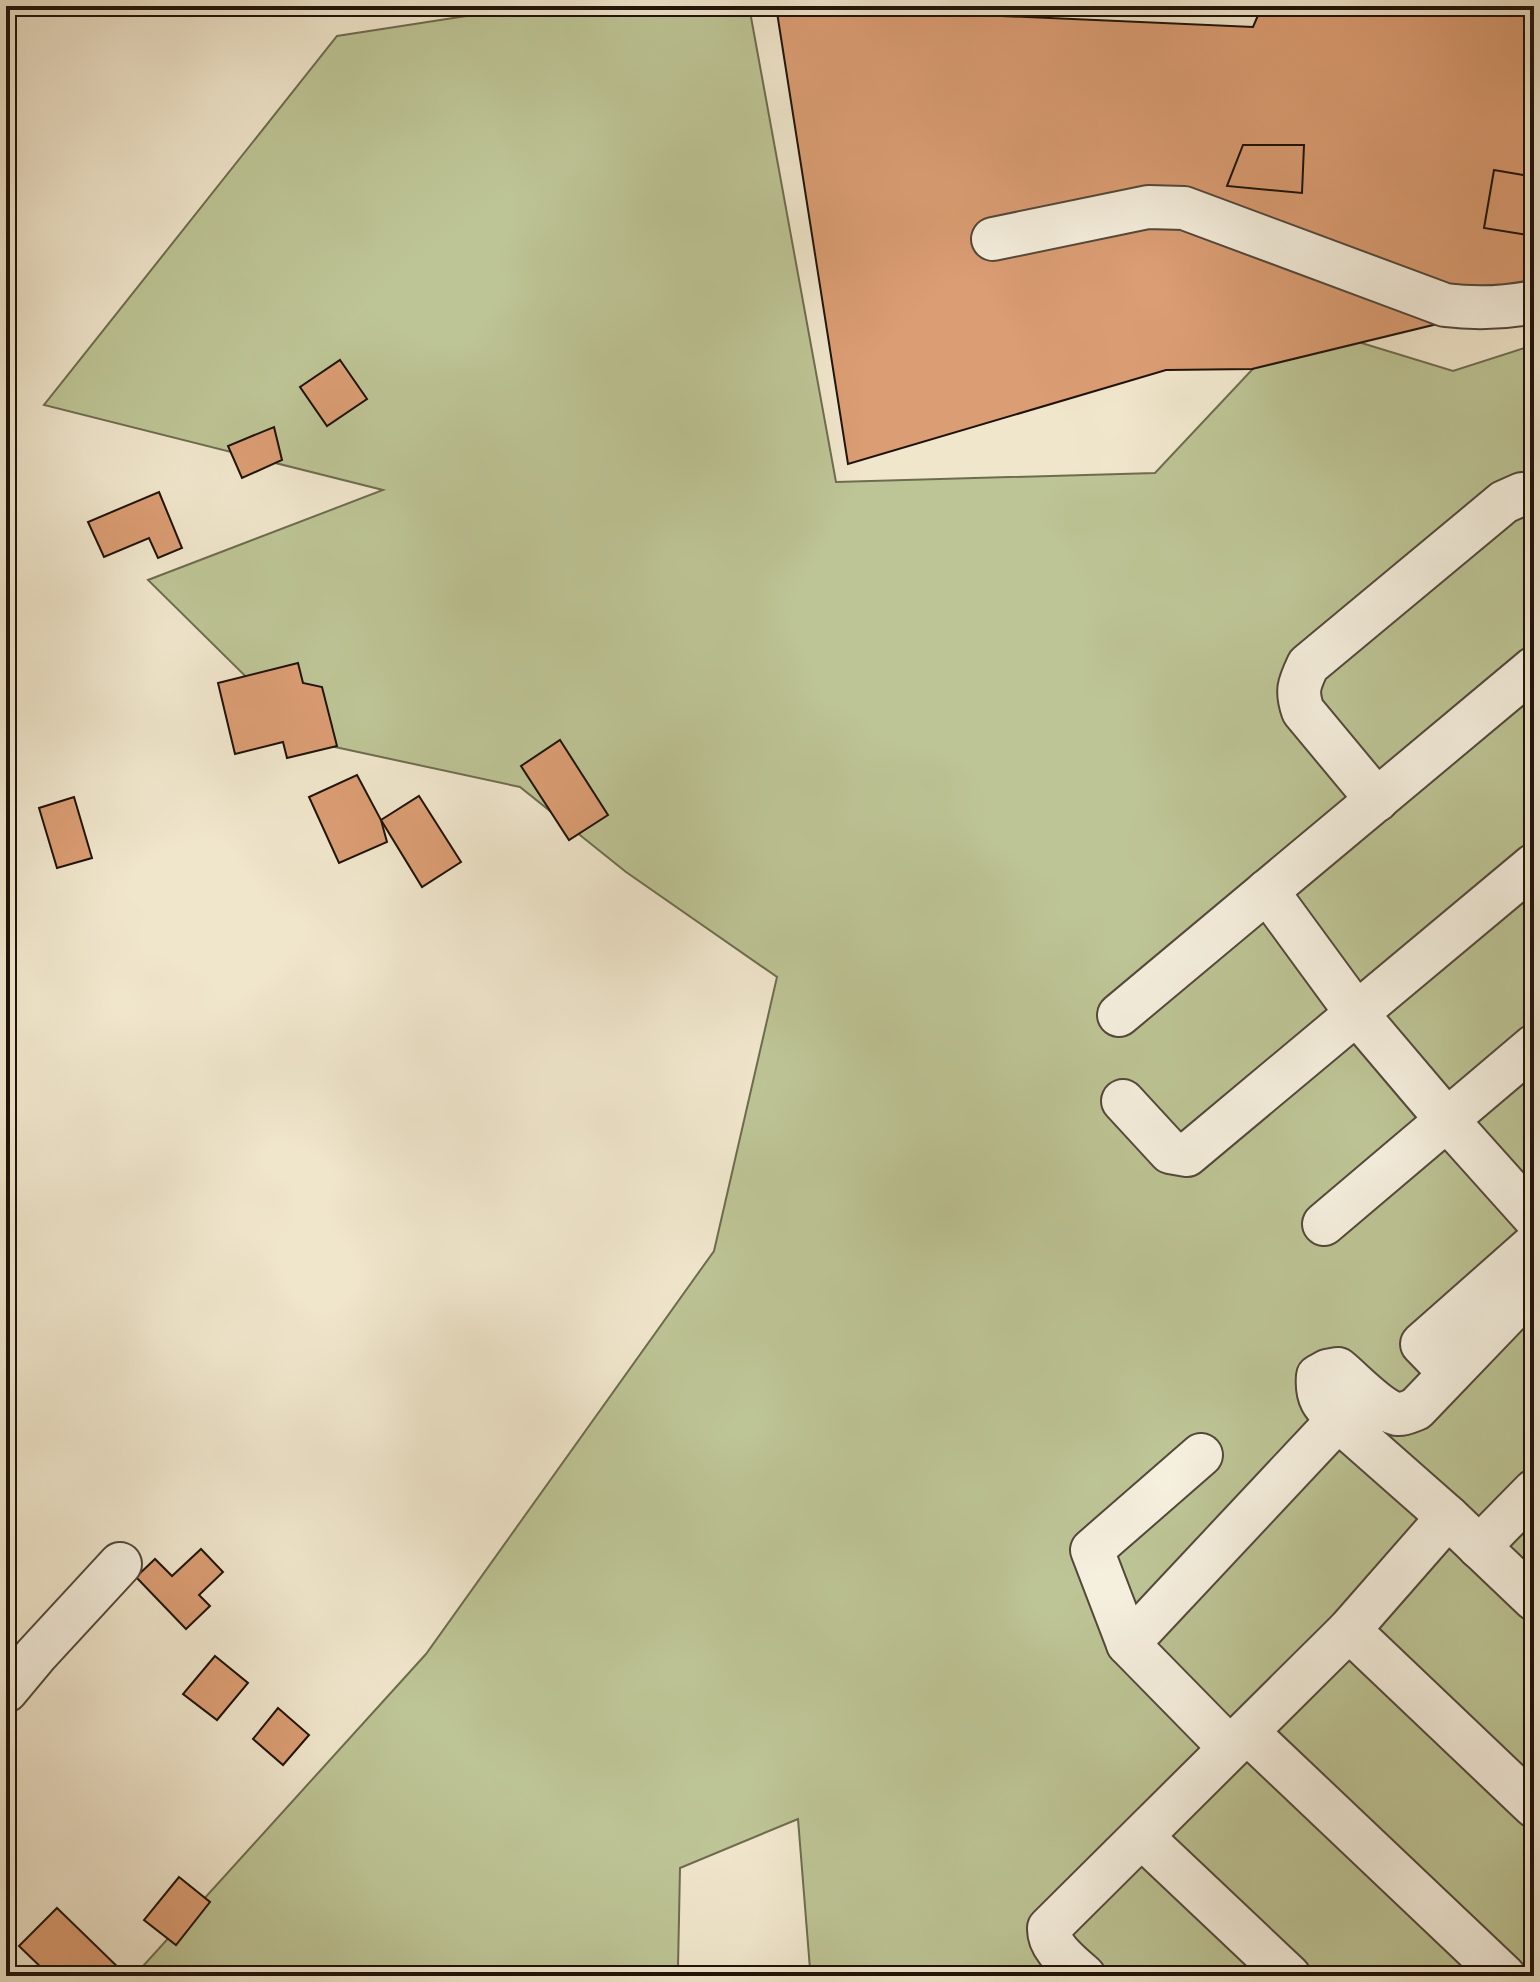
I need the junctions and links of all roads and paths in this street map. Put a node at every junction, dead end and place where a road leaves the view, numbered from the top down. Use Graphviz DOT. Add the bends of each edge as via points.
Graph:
graph roads {
  1 [pos="993,239"];
  2 [pos="1534,302"];
  3 [pos="1534,494"];
  4 [pos="1534,668"];
  5 [pos="1377,800"];
  6 [pos="1534,865"];
  7 [pos="1267,891"];
  8 [pos="1357,1014"];
  9 [pos="1119,1015"];
  10 [pos="1534,1046"];
  11 [pos="1123,1101"];
  12 [pos="1447,1120"];
  13 [pos="1534,1217"];
  14 [pos="1324,1224"];
  15 [pos="1534,1245"];
  16 [pos="1534,1286"];
  17 [pos="1450,1373"];
  18 [pos="1338,1420"];
  19 [pos="1201,1455"];
  20 [pos="1534,1491"];
  21 [pos="1448,1517"];
  22 [pos="1479,1547"];
  23 [pos="120,1564"];
  24 [pos="1534,1599"];
  25 [pos="1349,1630"];
  26 [pos="1128,1644"];
  27 [pos="6,1691"];
  28 [pos="1238,1740"];
  29 [pos="1534,1806"];
  30 [pos="1142,1837"];
  31 [pos="1084,1976"];
  32 [pos="1289,1976"];
  33 [pos="1504,1976"];
  1 -- 2 [label="street" via="1148,207 1184,208 1445,305 1514,307"];
  3 -- 5 [label="street" via="1504,502 1308,665 1299,686 1303,711"];
  4 -- 5 [label="street"];
  5 -- 7 [label="street"];
  6 -- 8 [label="street"];
  7 -- 8 [label="street"];
  7 -- 9 [label="street"];
  8 -- 11 [label="street" via="1187,1155 1170,1152"];
  8 -- 12 [label="street"];
  10 -- 12 [label="street"];
  12 -- 13 [label="street"];
  12 -- 14 [label="street"];
  15 -- 17 [label="street" via="1422,1344"];
  16 -- 17 [label="street"];
  17 -- 18 [label="street" via="1416,1409 1394,1414 1338,1369 1327,1371 1318,1376 1317,1390"];
  18 -- 21 [label="street"];
  18 -- 26 [label="street"];
  19 -- 26 [label="street" via="1092,1550"];
  20 -- 22 [label="street"];
  21 -- 22 [label="street"];
  21 -- 25 [label="street"];
  22 -- 24 [label="street"];
  23 -- 27 [label="street"];
  25 -- 28 [label="street"];
  25 -- 29 [label="street"];
  26 -- 28 [label="street"];
  28 -- 30 [label="street"];
  28 -- 33 [label="street"];
  30 -- 31 [label="street" via="1049,1928 1052,1944"];
  30 -- 32 [label="street"];
}
